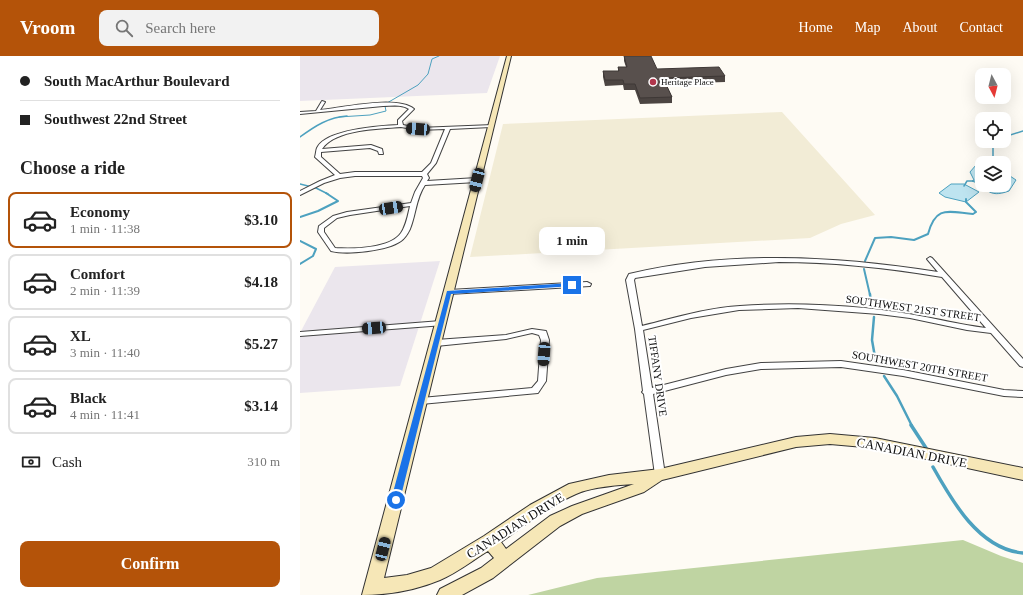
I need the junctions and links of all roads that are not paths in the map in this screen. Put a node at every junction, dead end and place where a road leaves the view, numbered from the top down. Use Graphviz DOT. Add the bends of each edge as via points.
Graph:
graph roads {
  1 [pos="509,56"];
  2 [pos="323,102"];
  3 [pos="317,112"];
  4 [pos="300,114"];
  5 [pos="401,126"];
  6 [pos="491,126"];
  7 [pos="448,128"];
  8 [pos="319,151"];
  9 [pos="381,153"];
  10 [pos="339,176"];
  11 [pos="425,178"];
  12 [pos="478,178"];
  13 [pos="300,193"];
  14 [pos="414,204"];
  15 [pos="930,259"];
  16 [pos="943,275"];
  17 [pos="587,284"];
  18 [pos="449,292"];
  19 [pos="441,323"];
  20 [pos="639,329"];
  21 [pos="994,331"];
  22 [pos="300,334"];
  23 [pos="436,343"];
  24 [pos="1023,364"];
  25 [pos="647,392"];
  26 [pos="1023,394"];
  27 [pos="421,401"];
  28 [pos="1023,474"];
  29 [pos="660,475"];
  30 [pos="490,541"];
  31 [pos="505,559"];
  32 [pos="372,591"];
  33 [pos="446,595"];
  1 -- 6 [label="main road"];
  2 -- 3 [label="street"];
  3 -- 4 [label="street"];
  3 -- 5 [label="street" via="373,105 410,106 412,109 400,122"];
  5 -- 7 [label="street" via="418,129"];
  5 -- 8 [label="street" via="342,134 327,141"];
  6 -- 7 [label="street"];
  6 -- 12 [label="main road"];
  7 -- 11 [label="street"];
  8 -- 9 [label="street" via="370,146 377,148"];
  8 -- 10 [label="street" via="318,157"];
  10 -- 11 [label="street" via="355,174"];
  10 -- 13 [label="street"];
  11 -- 12 [label="street"];
  11 -- 14 [label="street"];
  12 -- 18 [label="main road"];
  14 -- 14 [label="street" via="403,236 390,243 371,248 333,250 321,232 321,227 335,217 365,210"];
  15 -- 16 [label="street"];
  16 -- 20 [label="street, TIFFANY DRIVE" via="836,262 781,260 695,266 632,276 630,280"];
  16 -- 21 [label="street"];
  17 -- 18 [label="street"];
  18 -- 19 [label="main road"];
  19 -- 22 [label="street"];
  19 -- 23 [label="main road"];
  20 -- 21 [label="street, SOUTHWEST 21ST STREET" via="691,316 739,308 798,306 879,312"];
  20 -- 25 [label="street, TIFFANY DRIVE"];
  21 -- 24 [label="street"];
  23 -- 27 [label="main road"];
  23 -- 27 [label="street" via="506,337 532,331 543,333 545,340 542,381 535,391"];
  25 -- 26 [label="street, SOUTHWEST 20TH STREET" via="761,366 841,364 1004,393"];
  25 -- 29 [label="street, TIFFANY DRIVE"];
  27 -- 32 [label="main road"];
  28 -- 29 [label="main road, CANADIAN DRIVE" via="875,443 830,439 796,442"];
  29 -- 30 [label="main road, CANADIAN DRIVE" via="574,488 535,509"];
  29 -- 31 [label="main road, CANADIAN DRIVE" via="639,488 577,510 555,521"];
  30 -- 31 [label="main road"];
  30 -- 32 [label="main road, CANADIAN DRIVE" via="436,574"];
  31 -- 33 [label="main road, CANADIAN DRIVE" via="487,573"];
}
